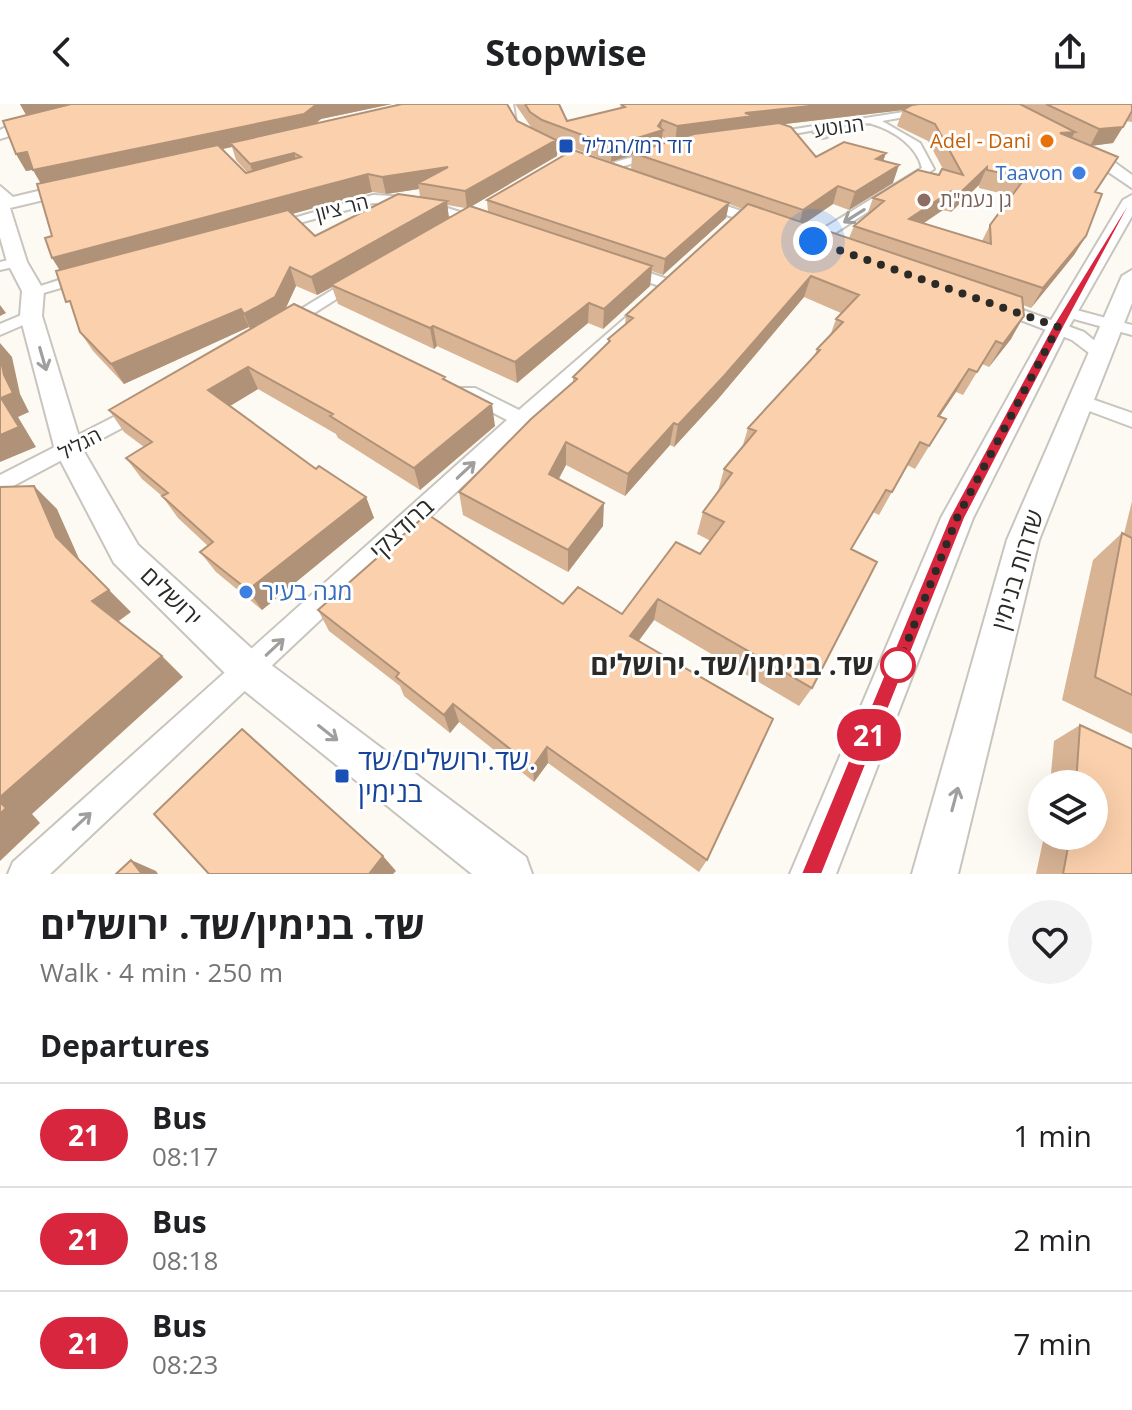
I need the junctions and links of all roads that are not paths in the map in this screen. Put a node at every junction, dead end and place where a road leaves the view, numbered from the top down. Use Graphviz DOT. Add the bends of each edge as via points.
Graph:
graph roads {
  1 [pos="492,104"];
  2 [pos="506,104"];
  3 [pos="974,104"];
  4 [pos="876,122"];
  5 [pos="753,138"];
  6 [pos="677,148"];
  7 [pos="572,156"];
  8 [pos="1098,158"];
  9 [pos="1132,165"];
  10 [pos="550,169"];
  11 [pos="615,172"];
  12 [pos="629,176"];
  13 [pos="1132,176"];
  14 [pos="103,182"];
  15 [pos="1132,183"];
  16 [pos="686,196"];
  17 [pos="1132,200"];
  18 [pos="1,201"];
  19 [pos="491,202"];
  20 [pos="742,215"];
  21 [pos="466,216"];
  22 [pos="495,226"];
  23 [pos="255,231"];
  24 [pos="785,231"];
  25 [pos="440,232"];
  26 [pos="721,235"];
  27 [pos="799,236"];
  28 [pos="813,241"];
  29 [pos="828,246"];
  30 [pos="689,264"];
  31 [pos="611,265"];
  32 [pos="107,271"];
  33 [pos="372,272"];
  34 [pos="1132,276"];
  35 [pos="20,284"];
  36 [pos="668,284"];
  37 [pos="986,302"];
  38 [pos="1064,320"];
  39 [pos="0,330"];
  40 [pos="265,336"];
  41 [pos="1116,337"];
  42 [pos="454,386"];
  43 [pos="157,400"];
  44 [pos="1080,401"];
  45 [pos="521,419"];
  46 [pos="1132,420"];
  47 [pos="69,450"];
  48 [pos="0,485"];
  49 [pos="249,671"];
  50 [pos="25,874"];
  51 [pos="509,874"];
  52 [pos="813,874"];
  53 [pos="935,874"];
  1 -- 2 [label="main road"];
  2 -- 7 [label="street" via="519,132"];
  3 -- 4 [label="street, הנוטע"];
  4 -- 5 [label="street, הנוטע" via="819,134"];
  4 -- 28 [label="street, one-way" via="914,142 926,153 928,169"];
  6 -- 11 [label="street" via="619,164"];
  7 -- 10 [label="street"];
  7 -- 11 [label="street"];
  8 -- 9 [label="main road"];
  8 -- 13 [label="street"];
  8 -- 15 [label="main road"];
  11 -- 12 [label="street"];
  14 -- 18 [label="main road"];
  16 -- 20 [label="street"];
  17 -- 38 [label="main road"];
  18 -- 35 [label="main road, ירושלים"];
  19 -- 21 [label="street"];
  20 -- 24 [label="street"];
  20 -- 26 [label="street"];
  21 -- 22 [label="street, הר ציון"];
  21 -- 23 [label="street, הר ציון" via="412,201 373,199"];
  21 -- 25 [label="street"];
  27 -- 28 [label="street"];
  28 -- 29 [label="street"];
  30 -- 36 [label="street, ברודצקי"];
  31 -- 36 [label="street"];
  32 -- 35 [label="street"];
  33 -- 40 [label="street" via="312,316"];
  34 -- 41 [label="main road, שדרות בנימין"];
  35 -- 39 [label="street"];
  35 -- 47 [label="main road, ירושלים, one-way"];
  36 -- 45 [label="street, ברודצקי"];
  37 -- 38 [label="street"];
  38 -- 41 [label="street"];
  38 -- 41 [label="street"];
  38 -- 52 [label="main road" via="957,518"];
  41 -- 44 [label="main road, שדרות בנימין"];
  42 -- 45 [label="street"];
  43 -- 47 [label="street, הגליל"];
  44 -- 46 [label="street"];
  53 -- 44 [label="main road, שדרות בנימין, one-way" via="1023,540"];
  49 -- 45 [label="street, ברודצקי, one-way"];
  47 -- 48 [label="street, הגליל"];
  47 -- 49 [label="main road, ירושלים" via="126,554"];
  50 -- 49 [label="street, ברודצקי, one-way"];
  49 -- 51 [label="main road, ירושלים, one-way"];
}
